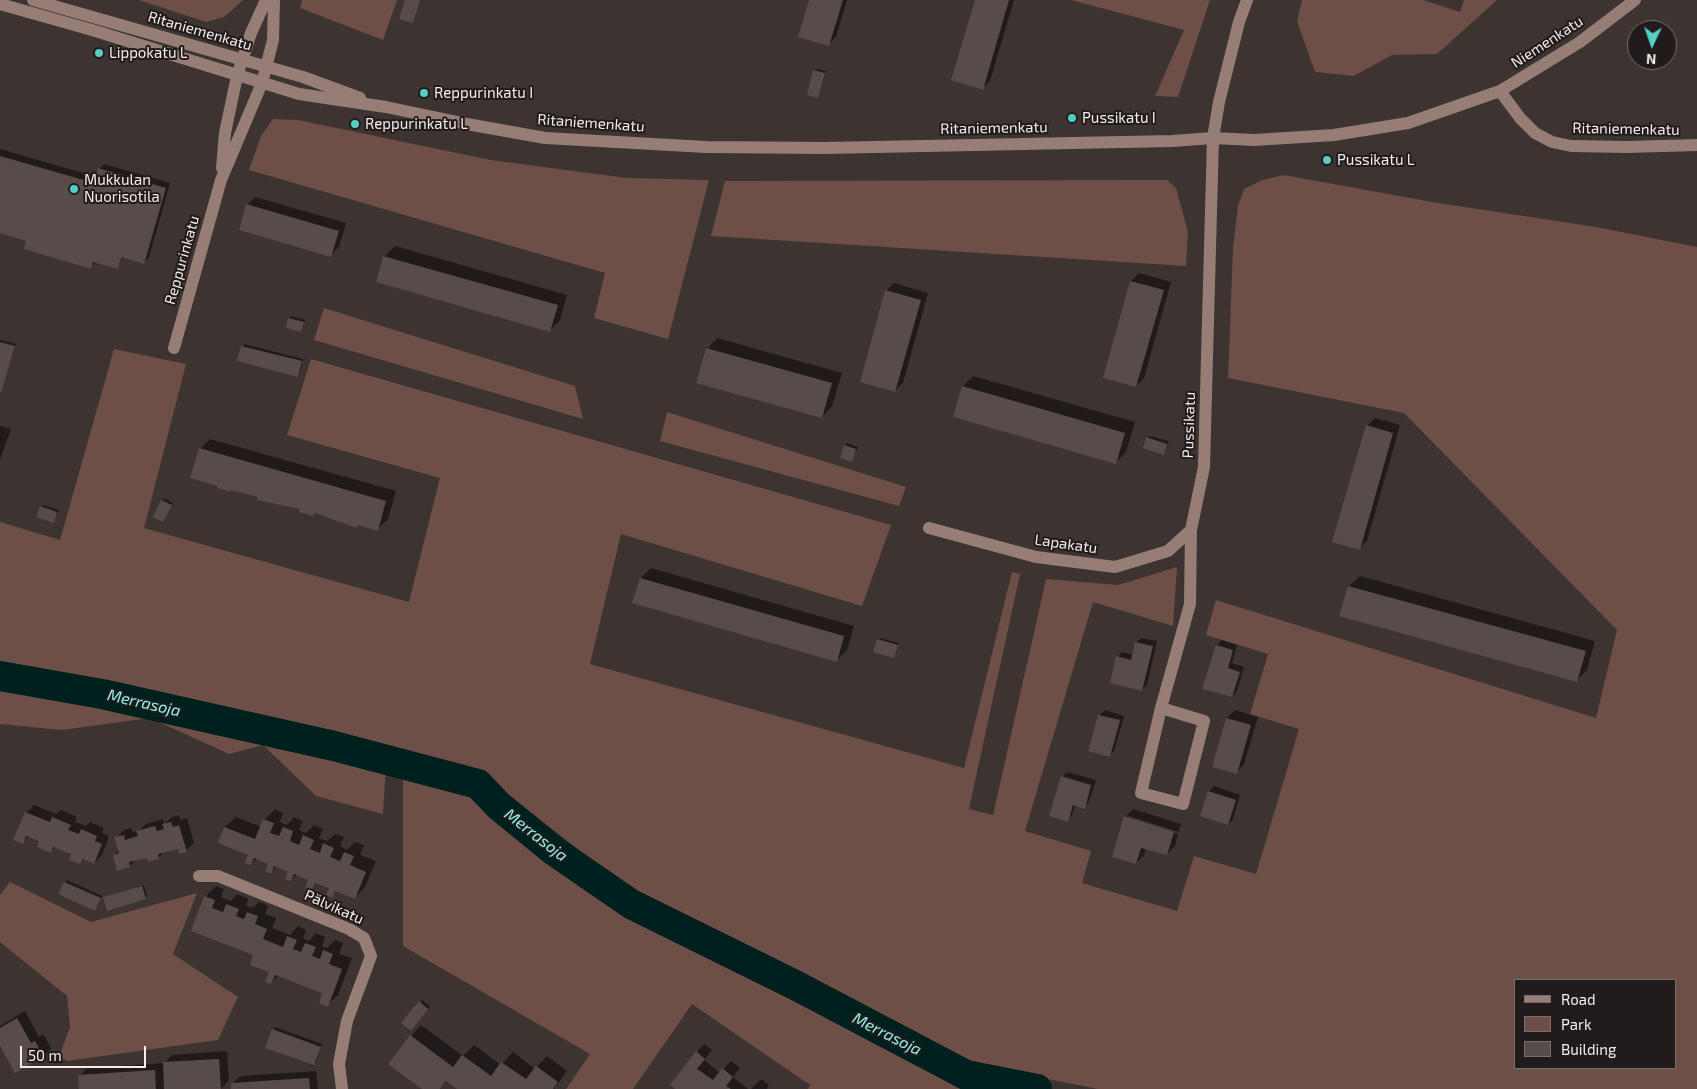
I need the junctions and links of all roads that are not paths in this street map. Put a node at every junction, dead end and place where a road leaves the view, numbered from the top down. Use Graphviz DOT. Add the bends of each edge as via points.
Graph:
graph roads {
  1 [pos="33,0"];
  2 [pos="266,0"];
  3 [pos="274,0"];
  4 [pos="1247,0"];
  5 [pos="1635,0"];
  6 [pos="0,4"];
  7 [pos="241,59"];
  8 [pos="266,66"];
  9 [pos="237,76"];
  10 [pos="262,83"];
  11 [pos="1500,91"];
  12 [pos="386,108"];
  13 [pos="1213,138"];
  14 [pos="1697,145"];
  15 [pos="221,180"];
  16 [pos="174,348"];
  17 [pos="929,528"];
  18 [pos="1191,530"];
  19 [pos="1161,708"];
  20 [pos="199,876"];
  21 [pos="342,1089"];
  1 -- 7 [label="street, Ritaniemenkatu"];
  2 -- 7 [label="street, Reppurinkatu"];
  3 -- 8 [label="street, Reppurinkatu" via="273,40"];
  4 -- 13 [label="street, Pussikatu" via="1219,102"];
  5 -- 11 [label="street, Niemenkatu" via="1580,42"];
  6 -- 9 [label="street, Ritaniemenkatu" via="148,46"];
  7 -- 8 [label="street, Ritaniemenkatu"];
  7 -- 9 [label="street, Reppurinkatu"];
  8 -- 10 [label="street, Reppurinkatu"];
  8 -- 12 [label="street, Ritaniemenkatu"];
  9 -- 10 [label="street, Ritaniemenkatu"];
  9 -- 15 [label="street, Reppurinkatu" via="225,133"];
  10 -- 12 [label="street, Ritaniemenkatu" via="311,96"];
  10 -- 15 [label="street, Reppurinkatu"];
  11 -- 13 [label="street, Ritaniemenkatu" via="1408,123 1334,136 1254,140"];
  11 -- 14 [label="street, Ritaniemenkatu" via="1520,118 1552,142 1627,148"];
  12 -- 13 [label="street, Ritaniemenkatu" via="545,138 706,147 834,148"];
  13 -- 18 [label="street, Pussikatu" via="1204,466"];
  15 -- 16 [label="street, Reppurinkatu"];
  17 -- 18 [label="street, Lapakatu" via="1036,557 1115,567 1168,551"];
  18 -- 19 [label="street, Pussikatu" via="1190,604"];
  19 -- 19 [label="street, Pussikatu" via="1141,793 1183,804 1204,721"];
  20 -- 21 [label="street, Pälvikatu" via="218,876 364,938 371,956 347,1021 339,1064"];
}
